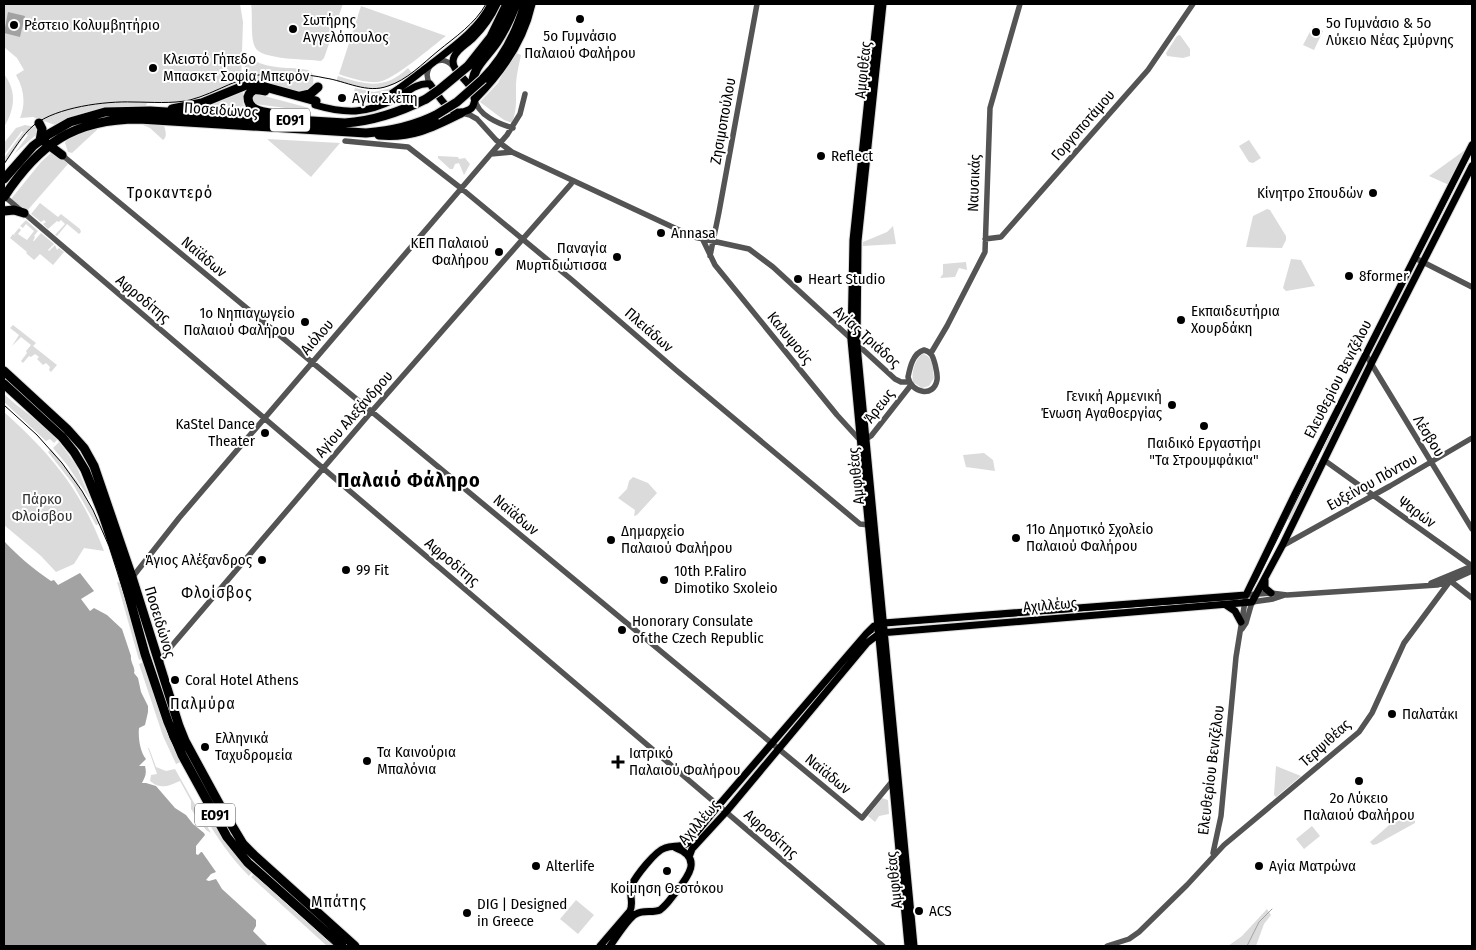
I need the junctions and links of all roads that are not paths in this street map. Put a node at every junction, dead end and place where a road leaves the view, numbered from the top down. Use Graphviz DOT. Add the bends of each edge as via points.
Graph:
graph roads {
  1 [pos="491,4"];
  2 [pos="497,4"];
  3 [pos="507,4"];
  4 [pos="516,4"];
  5 [pos="525,4"];
  6 [pos="531,4"];
  7 [pos="757,4"];
  8 [pos="878,4"];
  9 [pos="883,4"];
  10 [pos="1020,4"];
  11 [pos="1194,4"];
  12 [pos="432,63"];
  13 [pos="453,66"];
  14 [pos="430,84"];
  15 [pos="318,87"];
  16 [pos="473,93"];
  17 [pos="525,94"];
  18 [pos="301,96"];
  19 [pos="316,103"];
  20 [pos="150,112"];
  21 [pos="462,113"];
  22 [pos="39,123"];
  23 [pos="335,123"];
  24 [pos="505,126"];
  25 [pos="513,128"];
  26 [pos="341,132"];
  27 [pos="68,133"];
  28 [pos="507,135"];
  29 [pos="493,136"];
  30 [pos="40,141"];
  31 [pos="345,141"];
  32 [pos="500,143"];
  33 [pos="49,145"];
  34 [pos="1472,145"];
  35 [pos="512,152"];
  36 [pos="491,154"];
  37 [pos="62,155"];
  38 [pos="1472,166"];
  39 [pos="4,179"];
  40 [pos="573,182"];
  41 [pos="462,189"];
  42 [pos="4,196"];
  43 [pos="4,211"];
  44 [pos="24,213"];
  45 [pos="716,230"];
  46 [pos="985,238"];
  47 [pos="522,240"];
  48 [pos="703,240"];
  49 [pos="713,242"];
  50 [pos="710,256"];
  51 [pos="1415,258"];
  52 [pos="1424,263"];
  53 [pos="1472,287"];
  54 [pos="851,326"];
  55 [pos="837,327"];
  56 [pos="854,343"];
  57 [pos="931,353"];
  58 [pos="1366,355"];
  59 [pos="312,362"];
  60 [pos="1372,364"];
  61 [pos="4,371"];
  62 [pos="4,384"];
  63 [pos="910,384"];
  64 [pos="372,412"];
  65 [pos="264,418"];
  66 [pos="1472,438"];
  67 [pos="863,439"];
  68 [pos="1324,460"];
  69 [pos="1431,463"];
  70 [pos="323,468"];
  71 [pos="1374,496"];
  72 [pos="869,525"];
  73 [pos="1472,529"];
  74 [pos="1282,546"];
  75 [pos="128,565"];
  76 [pos="141,565"];
  77 [pos="1472,566"];
  78 [pos="1472,571"];
  79 [pos="1466,575"];
  80 [pos="132,577"];
  81 [pos="1450,579"];
  82 [pos="1264,580"];
  83 [pos="125,585"];
  84 [pos="1464,591"];
  85 [pos="1271,593"];
  86 [pos="1256,594"];
  87 [pos="1246,595"];
  88 [pos="1287,595"];
  89 [pos="1472,598"];
  90 [pos="1248,603"];
  91 [pos="1226,605"];
  92 [pos="881,624"];
  93 [pos="1241,626"];
  94 [pos="882,632"];
  95 [pos="142,646"];
  96 [pos="154,649"];
  97 [pos="169,649"];
  98 [pos="159,663"];
  99 [pos="772,743"];
  100 [pos="778,749"];
  101 [pos="895,778"];
  102 [pos="718,806"];
  103 [pos="726,812"];
  104 [pos="676,848"];
  105 [pos="1213,855"];
  106 [pos="689,857"];
  107 [pos="632,902"];
  108 [pos="644,912"];
  109 [pos="632,913"];
  110 [pos="342,946"];
  111 [pos="355,946"];
  112 [pos="600,946"];
  113 [pos="610,946"];
  114 [pos="883,946"];
  115 [pos="908,946"];
  116 [pos="914,946"];
  117 [pos="1107,946"];
  1 -- 12 [label="main road" via="475,27"];
  2 -- 13 [label="main road" via="482,28 455,54"];
  3 -- 23 [label="highway, Ποσειδώνος / ΕΟ91, bridge" via="491,37 468,66 426,99 383,116"];
  4 -- 16 [label="highway" via="501,36 475,71"];
  5 -- 26 [label="highway, Ποσειδώνος / ΕΟ91, bridge" via="518,26 496,64 450,107 419,123 397,129"];
  6 -- 16 [label="highway" via="523,29 496,76"];
  7 -- 45 [label="street, Ζησιμοπούλου"];
  8 -- 54 [label="main road, Αμφιθέας" via="853,240"];
  9 -- 56 [label="main road, Αμφιθέας" via="858,241"];
  10 -- 46 [label="street, Ναυσικάς" via="990,108"];
  11 -- 46 [label="street, Γοργοποτάμου" via="1156,60 1001,237"];
  12 -- 13 [label="street" via="444,60"];
  12 -- 14 [label="street" via="427,73"];
  12 -- 19 [label="main road" via="374,103 355,107"];
  13 -- 16 [label="main road"];
  14 -- 19 [label="main road" via="419,84 366,110 341,111"];
  14 -- 21 [label="main road" via="448,107"];
  15 -- 18 [label="highway"];
  16 -- 21 [label="main road" via="472,108"];
  16 -- 24 [label="street" via="481,110"];
  17 -- 25 [label="street, Αιόλου"];
  18 -- 19 [label="highway"];
  18 -- 20 [label="highway" via="252,83 202,103"];
  19 -- 23 [label="highway" via="257,89 248,97 250,106 257,110"];
  20 -- 23 [label="highway, Ποσειδώνος / ΕΟ91"];
  20 -- 30 [label="highway, Ποσειδώνος / ΕΟ91" via="93,114 60,127"];
  21 -- 26 [label="highway" via="404,136"];
  21 -- 29 [label="street, Αγίας Τριάδος" via="473,116"];
  22 -- 30 [label="highway" via="42,129"];
  24 -- 25 [label="street"];
  24 -- 28 [label="street"];
  25 -- 28 [label="street, Αιόλου"];
  26 -- 27 [label="highway, Ποσειδώνος / ΕΟ91" via="130,119 94,124"];
  27 -- 33 [label="highway, Ποσειδώνος / ΕΟ91"];
  27 -- 37 [label="highway" via="61,142"];
  28 -- 29 [label="street"];
  28 -- 32 [label="street, Αιόλου"];
  28 -- 35 [label="street" via="507,144"];
  29 -- 32 [label="street, Αγίας Τριάδος"];
  30 -- 33 [label="highway"];
  30 -- 39 [label="highway, Ποσειδώνος / ΕΟ91"];
  31 -- 41 [label="street, Πλειάδων" via="408,147"];
  32 -- 35 [label="street, Αγίας Τριάδος"];
  32 -- 36 [label="street, Αιόλου"];
  33 -- 37 [label="highway"];
  33 -- 42 [label="highway, Ποσειδώνος / ΕΟ91"];
  34 -- 51 [label="main road, Ελευθερίου Βενιζέλου"];
  35 -- 36 [label="street"];
  35 -- 40 [label="street, Αγίας Τριάδος"];
  36 -- 41 [label="street, Αιόλου"];
  37 -- 59 [label="street, Ναϊάδων"];
  38 -- 52 [label="main road, Ελευθερίου Βενιζέλου"];
  40 -- 47 [label="street, Αγίου Αλεξάνδρου"];
  40 -- 48 [label="street, Αγίας Τριάδος"];
  41 -- 47 [label="street, Πλειάδων"];
  41 -- 59 [label="street, Αιόλου"];
  42 -- 44 [label="street, Αφροδίτης"];
  43 -- 44 [label="highway"];
  44 -- 65 [label="street, Αφροδίτης"];
  45 -- 48 [label="street"];
  45 -- 49 [label="street, Ζησιμοπούλου"];
  46 -- 57 [label="street, Ναυσικάς" via="984,257"];
  47 -- 64 [label="street, Αγίου Αλεξάνδρου"];
  47 -- 72 [label="street, Πλειάδων" via="860,524"];
  48 -- 49 [label="street, Αγίας Τριάδος"];
  48 -- 50 [label="street, Καλυψούς"];
  49 -- 50 [label="street"];
  49 -- 55 [label="street, Αγίας Τριάδος" via="752,250"];
  50 -- 67 [label="street, Καλυψούς" via="833,411 856,437"];
  51 -- 52 [label="street"];
  51 -- 58 [label="main road, Ελευθερίου Βενιζέλου"];
  52 -- 53 [label="street"];
  52 -- 60 [label="main road, Ελευθερίου Βενιζέλου"];
  54 -- 55 [label="street"];
  54 -- 56 [label="main road, Αμφιθέας"];
  55 -- 56 [label="street, Αγίας Τριάδος"];
  56 -- 63 [label="street, Αγίας Τριάδος" via="895,379"];
  56 -- 67 [label="main road, Αμφιθέας"];
  57 -- 63 [label="street" via="924,350 916,355 908,374"];
  57 -- 63 [label="street" via="938,376 935,386 924,392 915,390"];
  58 -- 60 [label="street, Λέσβου"];
  58 -- 87 [label="main road, Ελευθερίου Βενιζέλου"];
  59 -- 64 [label="street, Ναϊάδων"];
  59 -- 65 [label="street, Αιόλου"];
  60 -- 68 [label="main road, Ελευθερίου Βενιζέλου"];
  60 -- 69 [label="street, Λέσβου"];
  61 -- 75 [label="highway, Ποσειδώνος / ΕΟ91" via="68,429 84,448 99,477"];
  62 -- 83 [label="highway, Ποσειδώνος / ΕΟ91" via="62,437 78,458 103,515"];
  63 -- 67 [label="street, Άρεως" via="873,434"];
  64 -- 70 [label="street, Αγίου Αλεξάνδρου"];
  64 -- 99 [label="street, Ναϊάδων"];
  65 -- 70 [label="street, Αφροδίτης"];
  65 -- 76 [label="street, Αιόλου"];
  66 -- 69 [label="street, Ευξείνου Πόντου"];
  67 -- 72 [label="main road, Αμφιθέας"];
  67 -- 92 [label="main road, Αμφιθέας"];
  68 -- 71 [label="street, Ψαρών"];
  68 -- 74 [label="main road, Ελευθερίου Βενιζέλου"];
  69 -- 71 [label="street, Ευξείνου Πόντου"];
  69 -- 73 [label="street, Λέσβου"];
  70 -- 97 [label="street, Αγίου Αλεξάνδρου"];
  70 -- 102 [label="street, Αφροδίτης"];
  71 -- 74 [label="street, Ευξείνου Πόντου"];
  71 -- 77 [label="street, Ψαρών"];
  72 -- 92 [label="main road, Αμφιθέας"];
  74 -- 82 [label="main road, Ελευθερίου Βενιζέλου"];
  75 -- 76 [label="street"];
  75 -- 80 [label="highway, Ποσειδώνος / ΕΟ91"];
  76 -- 80 [label="street, Αιόλου"];
  77 -- 81 [label="street"];
  78 -- 79 [label="street"];
  79 -- 81 [label="street"];
  79 -- 84 [label="street"];
  80 -- 83 [label="street, Αιόλου"];
  80 -- 96 [label="highway, Ποσειδώνος / ΕΟ91"];
  81 -- 84 [label="street"];
  81 -- 88 [label="street, Αχιλλέως" via="1437,584"];
  81 -- 105 [label="street, Τερψιθέας" via="1404,643 1372,713 1359,732"];
  82 -- 85 [label="main road" via="1265,588"];
  82 -- 86 [label="main road, Ελευθερίου Βενιζέλου"];
  83 -- 95 [label="highway, Ποσειδώνος / ΕΟ91"];
  84 -- 89 [label="street"];
  85 -- 86 [label="street, Αχιλλέως"];
  85 -- 88 [label="street, Αχιλλέως"];
  86 -- 87 [label="street, Αχιλλέως"];
  86 -- 90 [label="main road, Ελευθερίου Βενιζέλου"];
  87 -- 90 [label="street, Ελευθερίου Βενιζέλου"];
  87 -- 92 [label="main road, Αχιλλέως"];
  88 -- 90 [label="street, Αχιλλέως"];
  90 -- 91 [label="main road, Αχιλλέως"];
  90 -- 93 [label="street, Ελευθερίου Βενιζέλου"];
  91 -- 93 [label="main road" via="1235,611"];
  91 -- 94 [label="main road, Αχιλλέως"];
  92 -- 94 [label="main road, Αμφιθέας"];
  92 -- 99 [label="main road, Αχιλλέως" via="866,634"];
  93 -- 105 [label="street, Ελευθερίου Βενιζέλου" via="1221,816"];
  94 -- 100 [label="main road, Αχιλλέως" via="867,643"];
  94 -- 101 [label="main road, Αμφιθέας"];
  95 -- 96 [label="street"];
  95 -- 110 [label="highway, Ποσειδώνος / ΕΟ91" via="173,736 227,837 248,863"];
  96 -- 97 [label="street"];
  96 -- 98 [label="highway, Ποσειδώνος / ΕΟ91"];
  97 -- 98 [label="street, Αγίου Αλεξάνδρου"];
  98 -- 111 [label="highway, Ποσειδώνος / ΕΟ91" via="185,741 235,832 254,855"];
  99 -- 100 [label="street, Ναϊάδων"];
  99 -- 102 [label="main road, Αχιλλέως"];
  100 -- 101 [label="street, Ναϊάδων" via="862,818"];
  100 -- 103 [label="main road, Αχιλλέως"];
  101 -- 115 [label="main road, Αμφιθέας"];
  101 -- 116 [label="main road, Αμφιθέας"];
  102 -- 103 [label="street, Αφροδίτης"];
  102 -- 104 [label="main road, Αχιλλέως" via="688,843"];
  103 -- 106 [label="main road, Αχιλλέως" via="692,849"];
  103 -- 114 [label="street, Αφροδίτης"];
  104 -- 106 [label="main road, Αχιλλέως"];
  104 -- 107 [label="main road" via="666,847 658,852 634,880 630,892"];
  105 -- 117 [label="street, Τερψιθέας" via="1137,933"];
  106 -- 108 [label="main road" via="688,878 663,908"];
  107 -- 108 [label="main road"];
  107 -- 109 [label="main road"];
  108 -- 109 [label="main road"];
  109 -- 112 [label="main road"];
  109 -- 113 [label="main road"];
}
